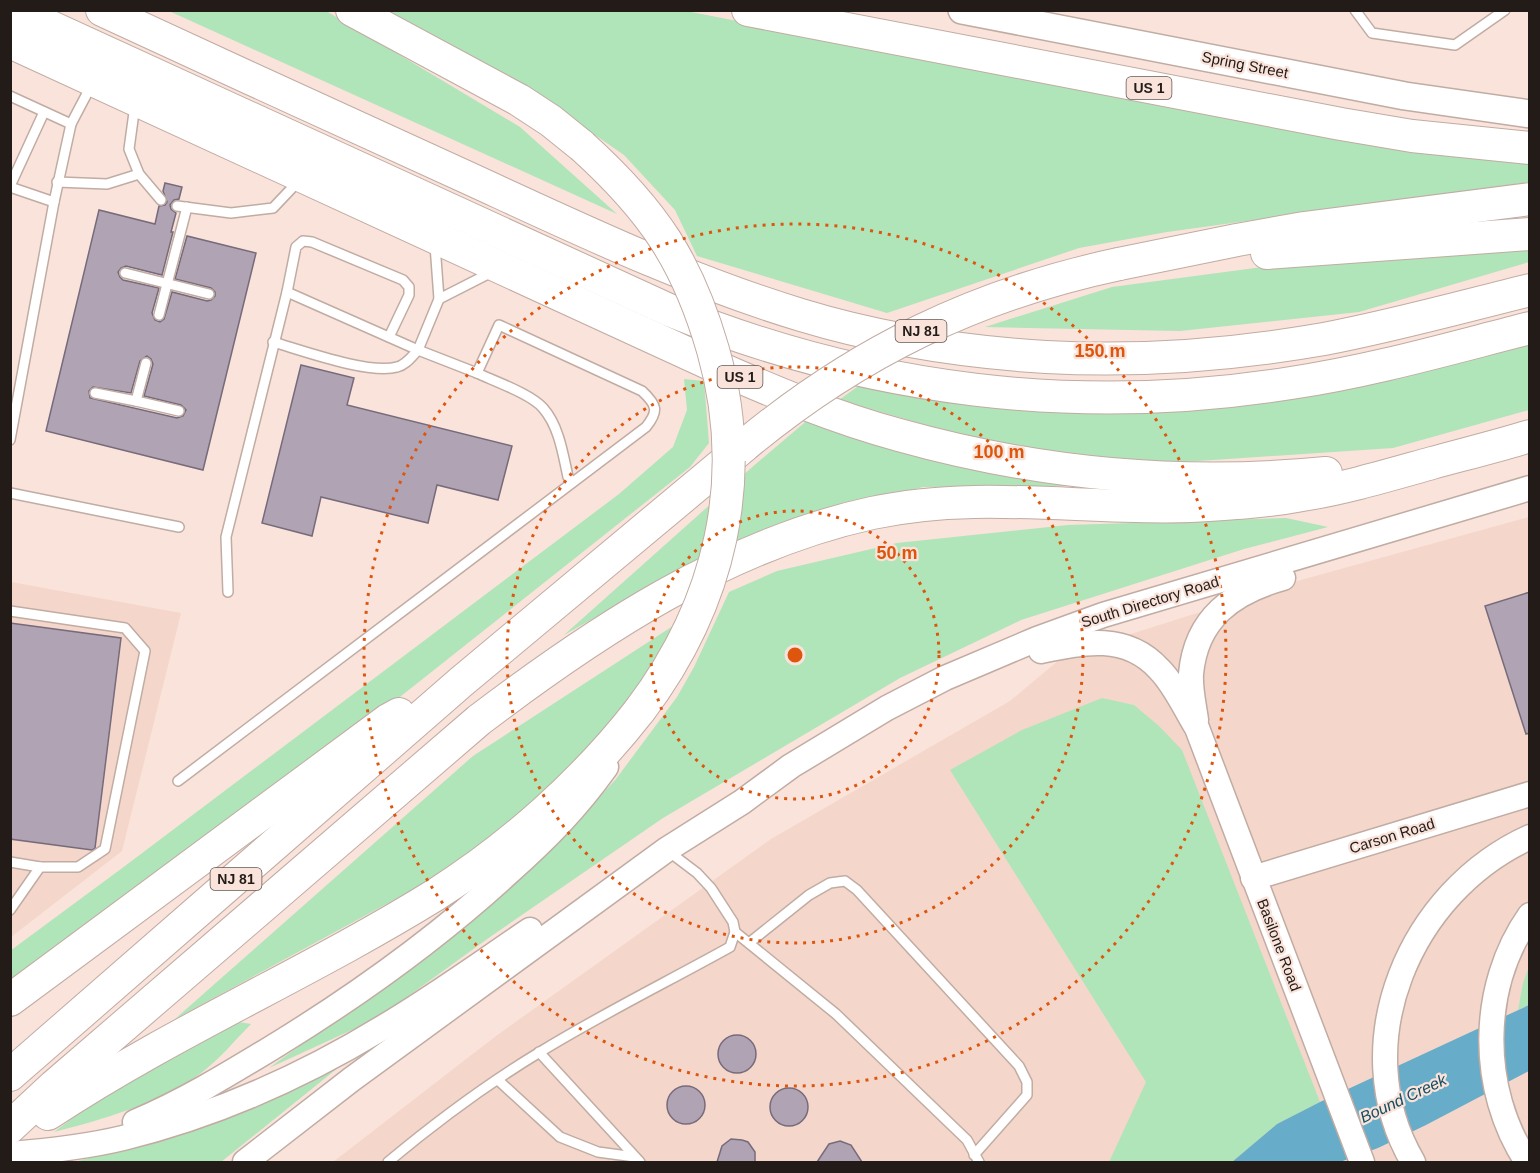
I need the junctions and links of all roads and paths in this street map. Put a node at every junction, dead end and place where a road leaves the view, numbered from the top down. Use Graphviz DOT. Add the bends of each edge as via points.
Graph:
graph roads {
  1 [pos="14,10"];
  2 [pos="102,10"];
  3 [pos="352,10"];
  4 [pos="962,10"];
  5 [pos="1505,10"];
  6 [pos="1355,11"];
  7 [pos="761,12"];
  8 [pos="10,42"];
  9 [pos="94,80"];
  10 [pos="10,96"];
  11 [pos="135,100"];
  12 [pos="44,112"];
  13 [pos="1530,114"];
  14 [pos="70,124"];
  15 [pos="1530,148"];
  16 [pos="139,174"];
  17 [pos="299,175"];
  18 [pos="57,182"];
  19 [pos="10,186"];
  20 [pos="1530,199"];
  21 [pos="161,200"];
  22 [pos="54,202"];
  23 [pos="1530,234"];
  24 [pos="434,237"];
  25 [pos="1119,264"];
  26 [pos="500,267"];
  27 [pos="125,273"];
  28 [pos="167,282"];
  29 [pos="1530,290"];
  30 [pos="287,292"];
  31 [pos="209,294"];
  32 [pos="439,299"];
  33 [pos="159,315"];
  34 [pos="1530,328"];
  35 [pos="389,337"];
  36 [pos="273,342"];
  37 [pos="418,350"];
  38 [pos="146,363"];
  39 [pos="477,373"];
  40 [pos="95,393"];
  41 [pos="136,401"];
  42 [pos="179,411"];
  43 [pos="1527,437"];
  44 [pos="10,440"];
  45 [pos="572,482"];
  46 [pos="1530,488"];
  47 [pos="10,493"];
  48 [pos="178,526"];
  49 [pos="1384,532"];
  50 [pos="228,592"];
  51 [pos="10,611"];
  52 [pos="977,664"];
  53 [pos="461,682"];
  54 [pos="640,710"];
  55 [pos="1197,728"];
  56 [pos="790,766"];
  57 [pos="178,781"];
  58 [pos="1530,794"];
  59 [pos="1530,837"];
  60 [pos="666,850"];
  61 [pos="10,862"];
  62 [pos="40,867"];
  63 [pos="1253,878"];
  64 [pos="10,910"];
  65 [pos="1530,915"];
  66 [pos="735,932"];
  67 [pos="749,943"];
  68 [pos="10,1000"];
  69 [pos="539,1052"];
  70 [pos="10,1075"];
  71 [pos="498,1080"];
  72 [pos="21,1125"];
  73 [pos="47,1151"];
  74 [pos="10,1154"];
  75 [pos="976,1159"];
  76 [pos="638,1160"];
  77 [pos="245,1162"];
  78 [pos="388,1162"];
  79 [pos="1362,1162"];
  80 [pos="1413,1162"];
  81 [pos="1527,1162"];
  1 -- 34 [label="highway" via="669,310 770,347 873,374 941,387 1047,397 1187,395 1327,377"];
  2 -- 29 [label="highway" via="703,281 804,316 908,341 1047,357 1213,353 1348,334"];
  3 -- 54 [label="highway, bridge" via="551,121 623,186 646,213 683,272 719,372 729,459 726,502 710,580 684,644"];
  4 -- 13 [label="main road, Spring Street" via="1405,96"];
  5 -- 6 [label="lane" via="1455,45 1372,33"];
  7 -- 15 [label="highway, US 1" via="1341,124"];
  8 -- 9 [label="highway, US 1"];
  9 -- 11 [label="highway, US 1"];
  9 -- 14 [label="lane"];
  10 -- 12 [label="lane"];
  11 -- 16 [label="lane" via="129,149"];
  11 -- 17 [label="highway, US 1"];
  12 -- 14 [label="lane"];
  12 -- 19 [label="lane"];
  14 -- 18 [label="lane"];
  16 -- 18 [label="lane" via="107,184"];
  16 -- 21 [label="lane"];
  17 -- 24 [label="highway, US 1"];
  17 -- 28 [label="lane" via="273,208 231,213 182,207"];
  18 -- 22 [label="lane"];
  19 -- 22 [label="lane"];
  20 -- 25 [label="highway" via="1293,230"];
  22 -- 44 [label="lane"];
  23 -- 25 [label="highway"];
  24 -- 26 [label="highway, US 1"];
  24 -- 32 [label="lane"];
  25 -- 53 [label="highway, NJ 81, bridge" via="1010,293 931,325 825,385 745,445"];
  26 -- 32 [label="lane"];
  26 -- 43 [label="highway, US 1" via="765,388 831,414 932,444 1035,465 1175,478 1282,476 1420,461"];
  27 -- 28 [label="lane"];
  28 -- 31 [label="lane"];
  28 -- 33 [label="lane"];
  30 -- 35 [label="lane"];
  30 -- 35 [label="lane" via="296,247 303,241 403,280 409,287 409,296"];
  30 -- 36 [label="lane"];
  32 -- 37 [label="lane"];
  35 -- 37 [label="lane"];
  36 -- 37 [label="lane" via="345,362 388,369 400,367"];
  36 -- 50 [label="lane" via="226,537"];
  37 -- 39 [label="lane"];
  38 -- 41 [label="lane"];
  39 -- 45 [label="lane" via="542,407 559,436"];
  39 -- 45 [label="lane" via="498,325 642,391 652,400 654,416 646,427"];
  40 -- 41 [label="lane"];
  41 -- 42 [label="lane"];
  43 -- 72 [label="highway" via="1302,495 1190,506 996,501 910,506 821,526 745,555 624,620 479,720"];
  45 -- 57 [label="lane"];
  46 -- 49 [label="street, South Directory Road"];
  47 -- 48 [label="lane"];
  49 -- 52 [label="street, South Directory Road" via="1103,615"];
  49 -- 55 [label="street" via="1321,567 1255,586 1223,606 1201,637 1193,662 1191,687"];
  51 -- 62 [label="lane" via="125,628 145,651 105,849 78,867"];
  52 -- 55 [label="street" via="1075,643 1122,646 1160,670"];
  52 -- 56 [label="street, South Directory Road" via="917,692"];
  53 -- 68 [label="highway" via="387,720"];
  53 -- 70 [label="highway, NJ 81"];
  54 -- 72 [label="highway" via="549,807 456,880 376,930"];
  54 -- 73 [label="street" via="596,781 562,823 482,896 391,968 309,1024 184,1099 115,1130"];
  55 -- 63 [label="street, Basilone Road"];
  56 -- 60 [label="street"];
  56 -- 73 [label="street" via="736,793 421,1004 341,1051 191,1118 122,1138"];
  58 -- 63 [label="street, Carson Road"];
  59 -- 80 [label="street" via="1490,859 1447,897 1422,930 1402,972 1390,1014 1387,1078 1394,1118"];
  60 -- 66 [label="lane" via="711,888 733,922"];
  60 -- 77 [label="street"];
  61 -- 62 [label="lane"];
  62 -- 64 [label="lane"];
  63 -- 79 [label="street, Basilone Road"];
  65 -- 81 [label="street" via="1501,974 1491,1043 1501,1109"];
  66 -- 67 [label="lane"];
  66 -- 69 [label="lane" via="730,947"];
  67 -- 75 [label="lane" via="836,1014 967,1140"];
  67 -- 75 [label="lane" via="830,883 845,881 857,890 1019,1066 1027,1082 1028,1095"];
  69 -- 71 [label="lane"];
  69 -- 76 [label="lane"];
  71 -- 76 [label="lane" via="560,1137 598,1152"];
  71 -- 78 [label="lane" via="438,1120"];
  73 -- 74 [label="street"];
}
